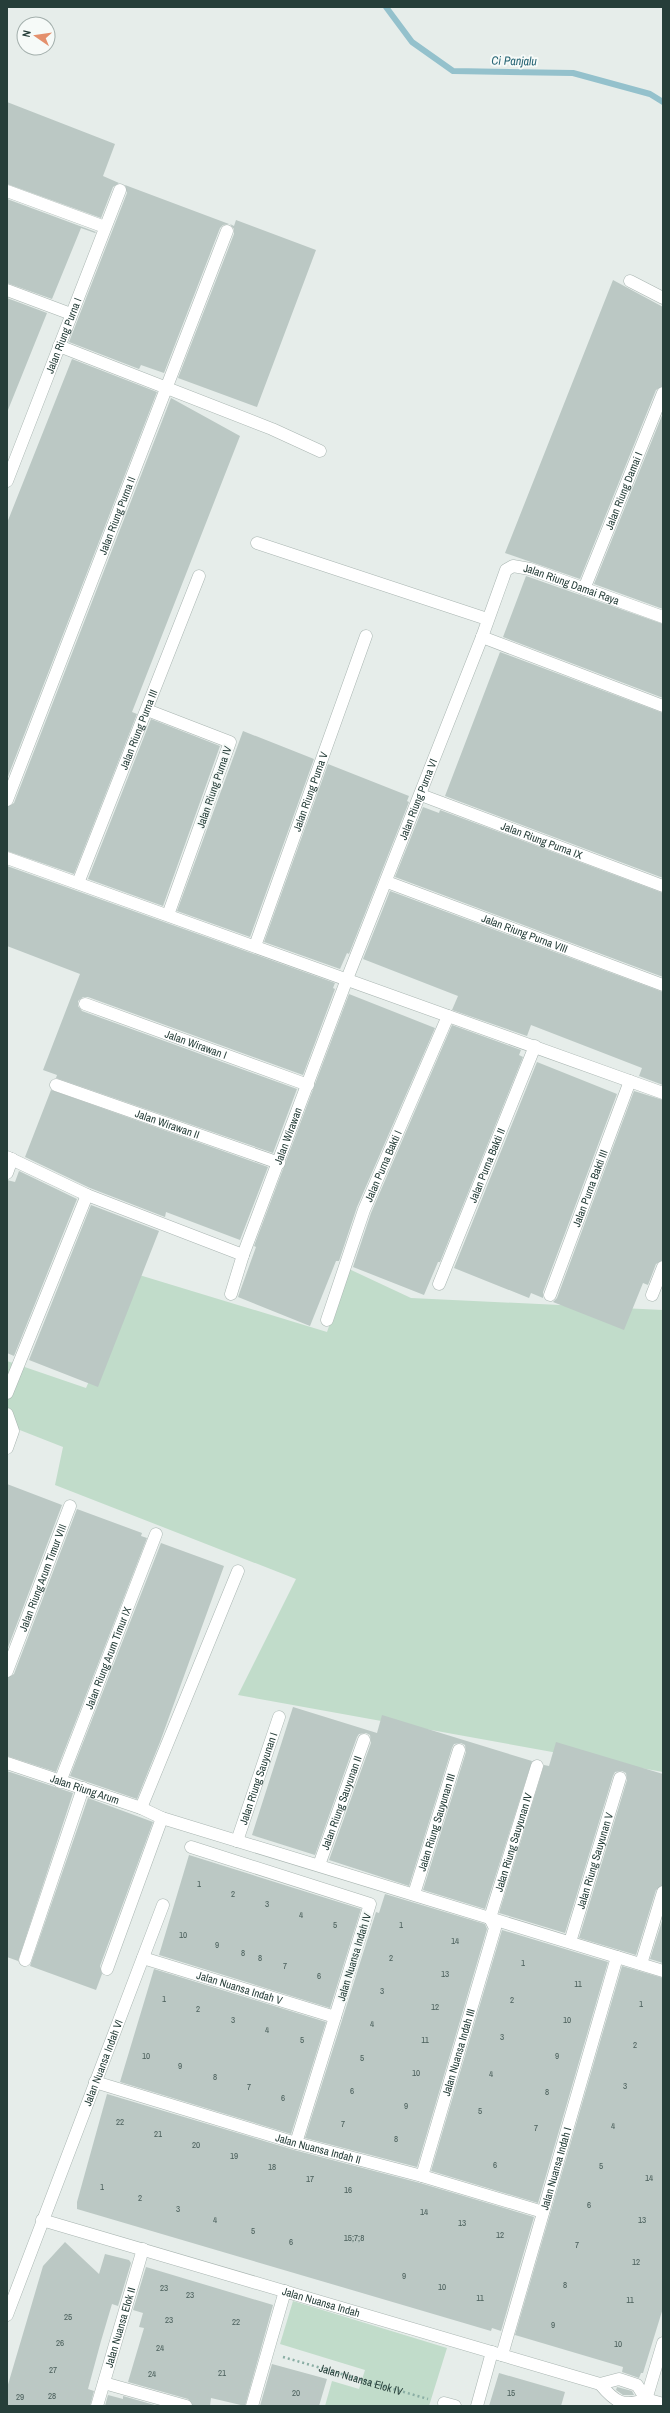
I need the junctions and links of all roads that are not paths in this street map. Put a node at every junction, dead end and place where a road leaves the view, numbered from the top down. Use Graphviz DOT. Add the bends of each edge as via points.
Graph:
graph roads {
  1 [pos="120,190"];
  2 [pos="7,191"];
  3 [pos="105,227"];
  4 [pos="227,231"];
  5 [pos="630,281"];
  6 [pos="7,290"];
  7 [pos="663,298"];
  8 [pos="71,314"];
  9 [pos="59,346"];
  10 [pos="166,387"];
  11 [pos="663,393"];
  12 [pos="320,451"];
  13 [pos="7,480"];
  14 [pos="257,543"];
  15 [pos="199,576"];
  16 [pos="584,590"];
  17 [pos="663,617"];
  18 [pos="487,619"];
  19 [pos="366,636"];
  20 [pos="482,637"];
  21 [pos="663,706"];
  22 [pos="147,710"];
  23 [pos="420,795"];
  24 [pos="7,800"];
  25 [pos="7,858"];
  26 [pos="387,882"];
  27 [pos="78,883"];
  28 [pos="663,886"];
  29 [pos="168,915"];
  30 [pos="255,946"];
  31 [pos="347,979"];
  32 [pos="663,985"];
  33 [pos="85,1004"];
  34 [pos="448,1016"];
  35 [pos="535,1046"];
  36 [pos="630,1081"];
  37 [pos="56,1085"];
  38 [pos="308,1085"];
  39 [pos="663,1093"];
  40 [pos="10,1158"];
  41 [pos="279,1163"];
  42 [pos="7,1173"];
  43 [pos="87,1195"];
  44 [pos="243,1255"];
  45 [pos="663,1267"];
  46 [pos="439,1284"];
  47 [pos="231,1294"];
  48 [pos="550,1295"];
  49 [pos="652,1295"];
  50 [pos="326,1320"];
  51 [pos="7,1393"];
  52 [pos="7,1414"];
  53 [pos="7,1448"];
  54 [pos="70,1506"];
  55 [pos="156,1534"];
  56 [pos="238,1571"];
  57 [pos="7,1671"];
  58 [pos="279,1717"];
  59 [pos="364,1740"];
  60 [pos="459,1750"];
  61 [pos="7,1763"];
  62 [pos="537,1766"];
  63 [pos="620,1778"];
  64 [pos="60,1782"];
  65 [pos="83,1788"];
  66 [pos="140,1808"];
  67 [pos="162,1818"];
  68 [pos="237,1840"];
  69 [pos="192,1847"];
  70 [pos="319,1865"];
  71 [pos="663,1892"];
  72 [pos="414,1894"];
  73 [pos="163,1905"];
  74 [pos="493,1923"];
  75 [pos="570,1942"];
  76 [pos="617,1957"];
  77 [pos="143,1958"];
  78 [pos="25,1960"];
  79 [pos="641,1964"];
  80 [pos="106,1969"];
  81 [pos="663,1971"];
  82 [pos="335,2017"];
  83 [pos="96,2082"];
  84 [pos="296,2143"];
  85 [pos="422,2176"];
  86 [pos="543,2212"];
  87 [pos="42,2220"];
  88 [pos="142,2249"];
  89 [pos="285,2291"];
  90 [pos="7,2315"];
  91 [pos="663,2343"];
  92 [pos="497,2354"];
  93 [pos="104,2383"];
  94 [pos="600,2384"];
  95 [pos="645,2402"];
  96 [pos="663,2404"];
  97 [pos="96,2406"];
  98 [pos="186,2406"];
  99 [pos="252,2406"];
  100 [pos="477,2406"];
  1 -- 3 [label="street, Jalan Riung Purna I"];
  2 -- 3 [label="street"];
  3 -- 8 [label="street, Jalan Riung Purna I"];
  4 -- 10 [label="street, Jalan Riung Purna II"];
  5 -- 7 [label="street"];
  6 -- 8 [label="street"];
  8 -- 9 [label="street, Jalan Riung Purna I"];
  9 -- 10 [label="street"];
  9 -- 13 [label="street, Jalan Riung Purna I"];
  10 -- 12 [label="street" via="272,428"];
  10 -- 24 [label="street, Jalan Riung Purna II"];
  11 -- 16 [label="street, Jalan Riung Damai I"];
  14 -- 18 [label="street"];
  15 -- 22 [label="street, Jalan Riung Purna III"];
  16 -- 17 [label="street, Jalan Riung Damai Raya"];
  16 -- 18 [label="street, Jalan Riung Damai Raya" via="530,569 510,567 504,575"];
  18 -- 20 [label="street, Jalan Riung Purna VI"];
  19 -- 30 [label="street, Jalan Riung Purna V"];
  20 -- 21 [label="street"];
  20 -- 23 [label="street, Jalan Riung Purna VI"];
  22 -- 27 [label="street, Jalan Riung Purna III"];
  22 -- 29 [label="street, Jalan Riung Purna IV" via="230,742"];
  23 -- 26 [label="street, Jalan Riung Purna VI"];
  23 -- 28 [label="street, Jalan Riung Purna IX"];
  25 -- 27 [label="street"];
  26 -- 31 [label="street, Jalan Riung Purna VI"];
  26 -- 32 [label="street, Jalan Riung Purna VIII"];
  27 -- 29 [label="street"];
  29 -- 30 [label="street"];
  30 -- 31 [label="street"];
  31 -- 34 [label="street"];
  31 -- 38 [label="street, Jalan Wirawan"];
  33 -- 38 [label="street, Jalan Wirawan I"];
  34 -- 35 [label="street"];
  34 -- 50 [label="street, Jalan Purna Bakti I" via="364,1210"];
  35 -- 36 [label="street"];
  35 -- 46 [label="street, Jalan Purna Bakti II"];
  36 -- 39 [label="street"];
  36 -- 48 [label="street, Jalan Purna Bakti III"];
  37 -- 41 [label="street, Jalan Wirawan II"];
  38 -- 41 [label="street, Jalan Wirawan"];
  40 -- 42 [label="street"];
  40 -- 43 [label="street"];
  41 -- 44 [label="street, Jalan Wirawan"];
  43 -- 44 [label="street"];
  43 -- 51 [label="street"];
  44 -- 47 [label="street, Jalan Wirawan"];
  45 -- 49 [label="street"];
  52 -- 53 [label="street" via="13,1431"];
  54 -- 57 [label="street, Jalan Riung Arum Timur VIII"];
  55 -- 64 [label="street, Jalan Riung Arum Timur IX"];
  56 -- 66 [label="street"];
  58 -- 68 [label="street, Jalan Riung Sauyunan I"];
  59 -- 70 [label="street, Jalan Riung Sauyunan II"];
  60 -- 72 [label="street, Jalan Riung Sauyunan III"];
  61 -- 64 [label="street, Jalan Riung Arum"];
  62 -- 74 [label="street, Jalan Riung Sauyunan IV"];
  63 -- 75 [label="street, Jalan Riung Sauyunan V"];
  64 -- 65 [label="street, Jalan Riung Arum"];
  65 -- 66 [label="street, Jalan Riung Arum"];
  65 -- 78 [label="street"];
  66 -- 67 [label="street, Jalan Riung Arum"];
  67 -- 68 [label="street, Jalan Riung Arum"];
  67 -- 80 [label="street"];
  68 -- 70 [label="street, Jalan Riung Arum"];
  69 -- 82 [label="street, Jalan Nuansa Indah IV" via="370,1904"];
  70 -- 72 [label="street, Jalan Riung Arum"];
  71 -- 79 [label="street"];
  72 -- 74 [label="street, Jalan Riung Arum"];
  73 -- 77 [label="street, Jalan Nuansa Indah VI"];
  74 -- 75 [label="street, Jalan Riung Arum"];
  74 -- 85 [label="street, Jalan Nuansa Indah III"];
  75 -- 76 [label="street, Jalan Riung Arum"];
  76 -- 79 [label="street, Jalan Riung Arum"];
  76 -- 86 [label="street, Jalan Nuansa Indah I"];
  77 -- 82 [label="street, Jalan Nuansa Indah V"];
  77 -- 83 [label="street, Jalan Nuansa Indah VI"];
  79 -- 81 [label="street, Jalan Riung Arum"];
  82 -- 84 [label="street, Jalan Nuansa Indah IV"];
  83 -- 84 [label="street, Jalan Nuansa Indah II"];
  83 -- 87 [label="street, Jalan Nuansa Indah VI"];
  84 -- 85 [label="street, Jalan Nuansa Indah II"];
  85 -- 86 [label="street, Jalan Nuansa Indah II"];
  86 -- 92 [label="street, Jalan Nuansa Indah I"];
  87 -- 88 [label="street, Jalan Nuansa Indah"];
  87 -- 90 [label="street, Jalan Nuansa Indah VI"];
  88 -- 89 [label="street, Jalan Nuansa Indah"];
  88 -- 93 [label="street, Jalan Nuansa Elok II"];
  89 -- 92 [label="street, Jalan Nuansa Indah"];
  89 -- 99 [label="street"];
  91 -- 95 [label="street"];
  92 -- 94 [label="street, Jalan Nuansa Indah"];
  92 -- 100 [label="street, Jalan Nuansa Indah I"];
  93 -- 97 [label="street, Jalan Nuansa Elok II"];
  93 -- 98 [label="street"];
  94 -- 95 [label="street" via="612,2398 632,2405"];
  94 -- 95 [label="street" via="619,2379 637,2385"];
  95 -- 96 [label="street"];
}
